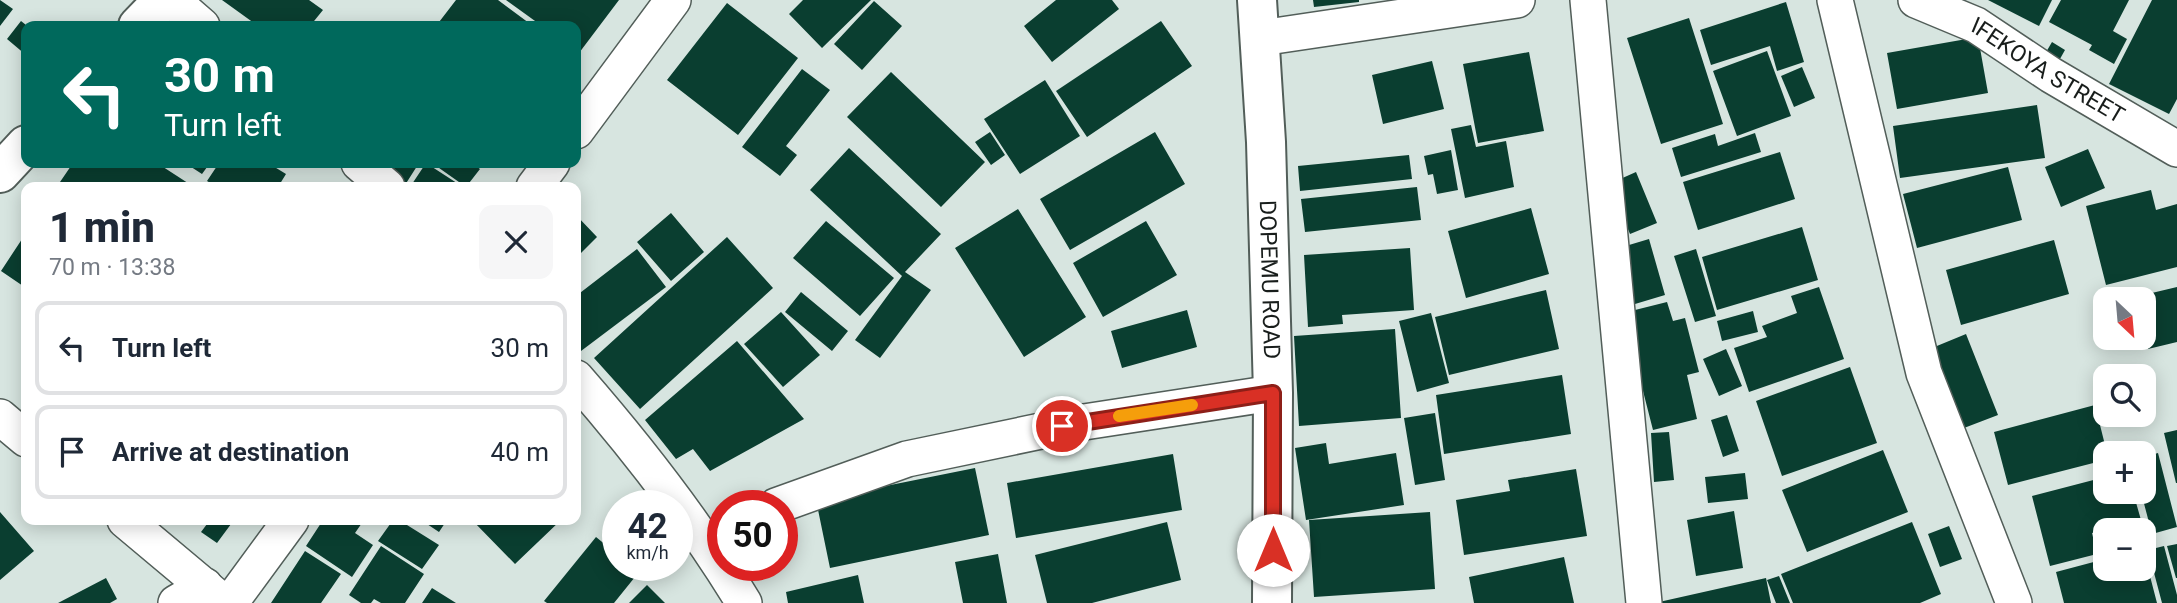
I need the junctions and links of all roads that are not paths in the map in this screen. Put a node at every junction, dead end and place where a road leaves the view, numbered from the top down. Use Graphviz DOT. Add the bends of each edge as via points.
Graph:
graph roads {
  1 [pos="163,0"];
  2 [pos="172,0"];
  3 [pos="673,0"];
  4 [pos="1257,0"];
  5 [pos="1517,0"];
  6 [pos="1588,0"];
  7 [pos="1835,0"];
  8 [pos="1916,0"];
  9 [pos="143,21"];
  10 [pos="196,21"];
  11 [pos="1261,38"];
  12 [pos="581,124"];
  13 [pos="2177,149"];
  14 [pos="21,150"];
  15 [pos="365,168"];
  16 [pos="0,173"];
  17 [pos="381,182"];
  18 [pos="581,384"];
  19 [pos="1273,393"];
  20 [pos="0,417"];
  21 [pos="21,435"];
  22 [pos="798,498"];
  23 [pos="707,524"];
  24 [pos="131,525"];
  25 [pos="286,525"];
  26 [pos="734,581"];
  27 [pos="220,597"];
  28 [pos="176,603"];
  29 [pos="744,603"];
  30 [pos="1272,603"];
  31 [pos="1644,603"];
  32 [pos="2014,603"];
  1 -- 9 [label="main road"];
  2 -- 10 [label="street"];
  3 -- 12 [label="street"];
  4 -- 11 [label="main road, DOPEMU ROAD"];
  5 -- 11 [label="street"];
  6 -- 31 [label="street"];
  7 -- 32 [label="street" via="1924,373"];
  8 -- 13 [label="street, IFEKOYA STREET" via="1976,24 2051,75"];
  11 -- 19 [label="main road, DOPEMU ROAD"];
  14 -- 16 [label="main road"];
  15 -- 17 [label="street"];
  18 -- 23 [label="street"];
  19 -- 22 [label="street" via="1084,422 906,459"];
  19 -- 30 [label="main road, DOPEMU ROAD"];
  20 -- 21 [label="street"];
  24 -- 27 [label="street"];
  25 -- 27 [label="street"];
  26 -- 29 [label="street"];
  27 -- 28 [label="street"];
}
